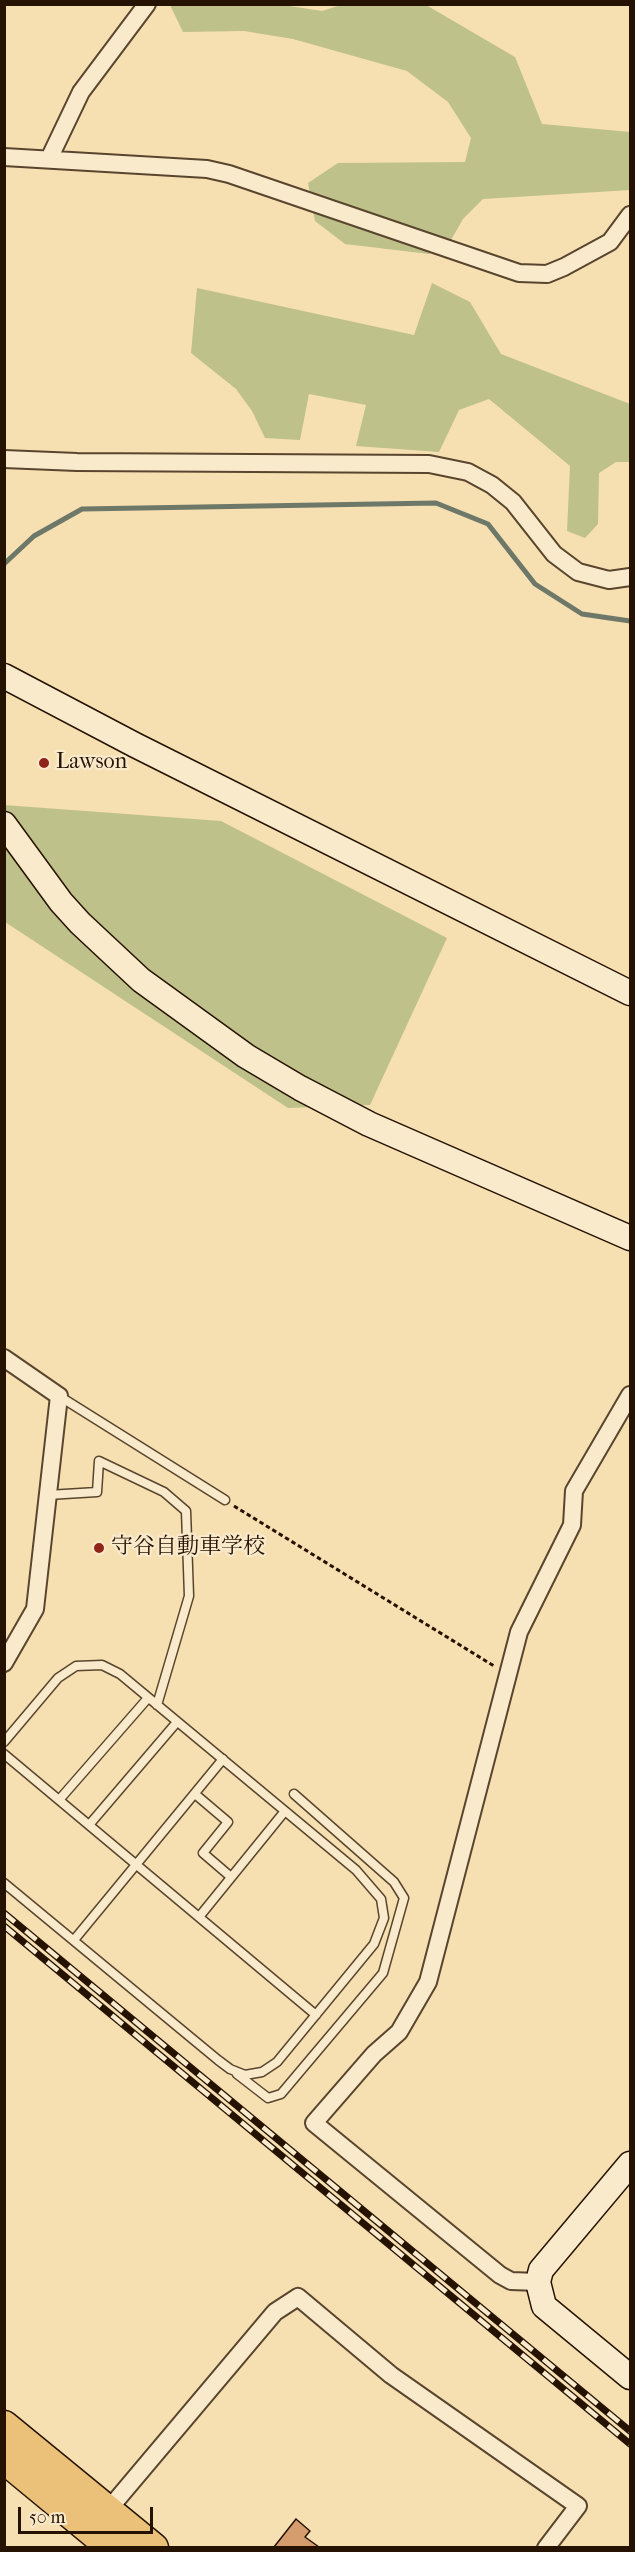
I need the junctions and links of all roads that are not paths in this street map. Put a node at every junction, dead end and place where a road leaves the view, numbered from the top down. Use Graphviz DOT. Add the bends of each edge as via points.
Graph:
graph roads {
  1 [pos="147,4"];
  2 [pos="4,157"];
  3 [pos="49,159"];
  4 [pos="630,215"];
  5 [pos="4,459"];
  6 [pos="630,577"];
  7 [pos="4,676"];
  8 [pos="4,824"];
  9 [pos="630,993"];
  10 [pos="630,1238"];
  11 [pos="4,1358"];
  12 [pos="630,1395"];
  13 [pos="59,1396"];
  14 [pos="48,1495"];
  15 [pos="225,1500"];
  16 [pos="4,1663"];
  17 [pos="148,1698"];
  18 [pos="157,1705"];
  19 [pos="177,1722"];
  20 [pos="4,1742"];
  21 [pos="4,1754"];
  22 [pos="223,1759"];
  23 [pos="195,1794"];
  24 [pos="294,1794"];
  25 [pos="59,1800"];
  26 [pos="285,1811"];
  27 [pos="89,1825"];
  28 [pos="138,1865"];
  29 [pos="231,1877"];
  30 [pos="4,1882"];
  31 [pos="199,1917"];
  32 [pos="74,1940"];
  33 [pos="316,2015"];
  34 [pos="230,2069"];
  35 [pos="630,2164"];
  36 [pos="538,2282"];
  37 [pos="630,2377"];
  38 [pos="4,2426"];
  39 [pos="4,2458"];
  40 [pos="104,2529"];
  41 [pos="153,2547"];
  42 [pos="546,2547"];
  1 -- 3 [label="street" via="81,92"];
  2 -- 3 [label="street"];
  3 -- 4 [label="street" via="229,174 519,273 547,274 564,267 610,242"];
  5 -- 6 [label="street" via="429,464 468,472 492,485 513,502 554,554 578,572 609,580"];
  7 -- 9 [label="street"];
  8 -- 10 [label="street" via="80,923 141,980 246,1056 369,1124"];
  11 -- 13 [label="street"];
  12 -- 36 [label="street" via="573,1491 572,1525 519,1632 428,1982 399,2032 374,2054 314,2123 500,2275 511,2281"];
  13 -- 14 [label="street"];
  13 -- 15 [label="lane"];
  14 -- 16 [label="street" via="35,1609"];
  14 -- 18 [label="lane" via="97,1492 99,1461 164,1492 186,1511 189,1596"];
  17 -- 18 [label="lane"];
  17 -- 20 [label="lane" via="120,1674 102,1665 76,1666 58,1678"];
  17 -- 25 [label="lane"];
  18 -- 19 [label="lane"];
  19 -- 22 [label="lane"];
  19 -- 27 [label="lane"];
  21 -- 25 [label="lane"];
  22 -- 23 [label="lane"];
  22 -- 26 [label="lane"];
  23 -- 28 [label="lane"];
  23 -- 29 [label="lane" via="228,1822 203,1853"];
  24 -- 34 [label="lane" via="394,1882 404,1898 383,1973 281,2094 268,2098"];
  25 -- 27 [label="lane"];
  26 -- 29 [label="lane"];
  26 -- 33 [label="lane" via="364,1877 381,1899 384,1918 374,1944"];
  27 -- 28 [label="lane"];
  28 -- 31 [label="lane"];
  28 -- 32 [label="lane"];
  29 -- 31 [label="lane"];
  30 -- 32 [label="lane"];
  31 -- 33 [label="lane"];
  32 -- 34 [label="lane"];
  33 -- 34 [label="lane" via="277,2062 262,2072 245,2074"];
  35 -- 36 [label="street" via="541,2271"];
  36 -- 37 [label="street" via="544,2306"];
  38 -- 40 [label="highway"];
  39 -- 40 [label="highway"];
  40 -- 41 [label="highway"];
  40 -- 42 [label="street" via="275,2312 298,2297 391,2375 578,2506"];
}
